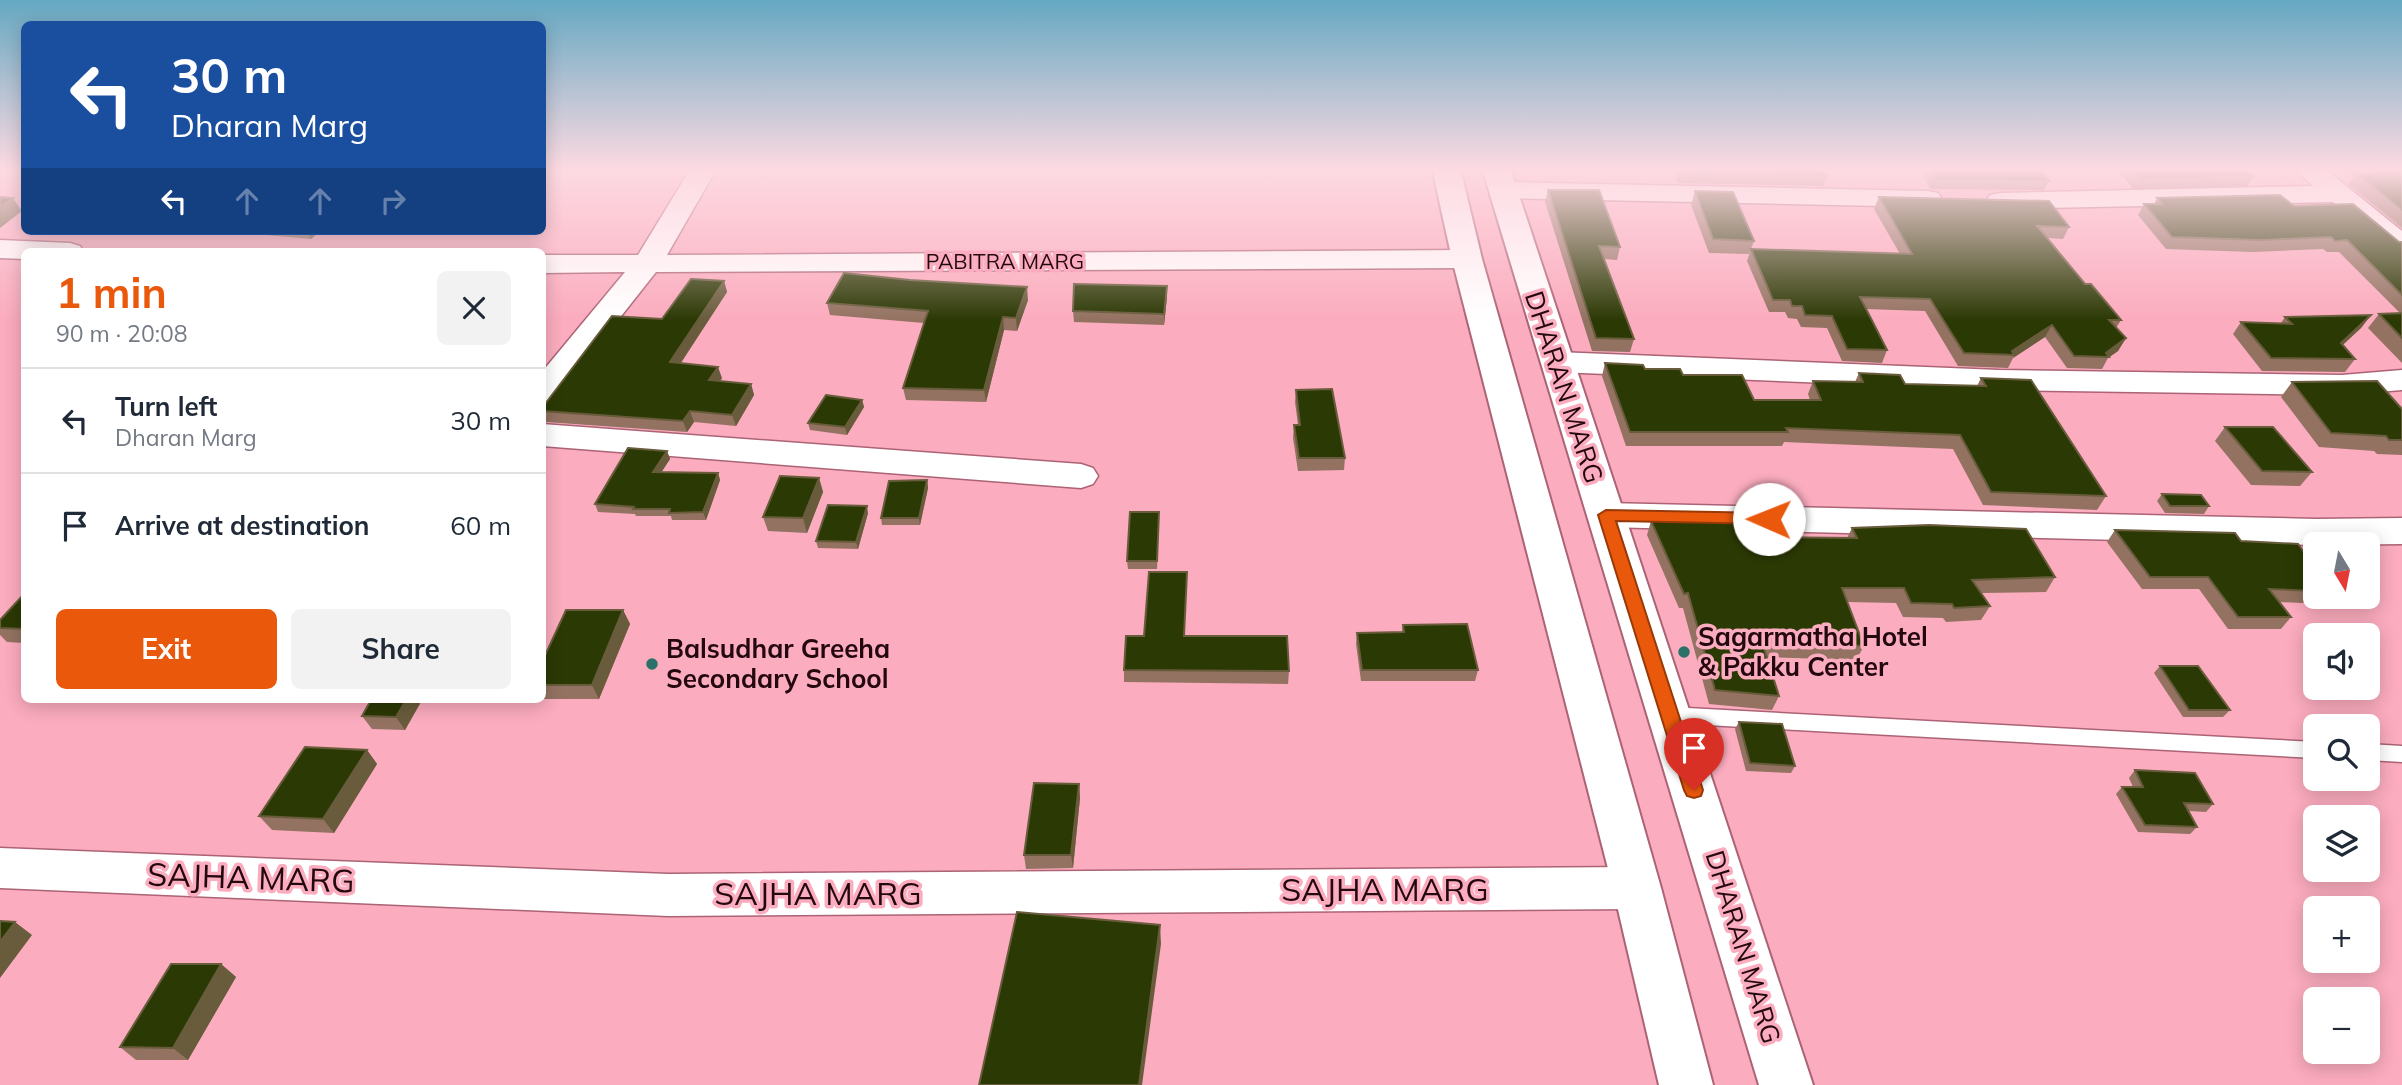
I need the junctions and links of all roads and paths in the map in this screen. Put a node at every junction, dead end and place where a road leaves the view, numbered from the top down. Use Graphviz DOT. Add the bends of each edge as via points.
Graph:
graph roads {
  1 [pos="674,219"];
  2 [pos="1458,219"];
  3 [pos="1512,219"];
  4 [pos="2369,219"];
  5 [pos="2402,245"];
  6 [pos="0,249"];
  7 [pos="21,250"];
  8 [pos="1467,259"];
  9 [pos="546,264"];
  10 [pos="647,264"];
  11 [pos="1557,362"];
  12 [pos="2402,380"];
  13 [pos="546,389"];
  14 [pos="546,435"];
  15 [pos="1081,476"];
  16 [pos="1606,515"];
  17 [pos="2402,531"];
  18 [pos="1670,715"];
  19 [pos="2303,749"];
  20 [pos="2380,753"];
  21 [pos="2402,754"];
  22 [pos="0,868"];
  23 [pos="1637,888"];
  24 [pos="1686,1085"];
  25 [pos="1786,1085"];
  1 -- 10 [label="street"];
  2 -- 8 [label="main road, DHARAN MARG"];
  3 -- 11 [label="main road, DHARAN MARG"];
  4 -- 5 [label="street"];
  6 -- 7 [label="street"];
  8 -- 10 [label="street, PABITRA MARG"];
  8 -- 23 [label="main road, DHARAN MARG"];
  9 -- 10 [label="street, PABITRA MARG"];
  10 -- 13 [label="street"];
  11 -- 12 [label="street" via="1999,380 2342,385"];
  11 -- 16 [label="main road, DHARAN MARG"];
  14 -- 15 [label="street"];
  16 -- 17 [label="street"];
  16 -- 18 [label="main road, DHARAN MARG"];
  18 -- 19 [label="lane"];
  18 -- 25 [label="main road, DHARAN MARG"];
  20 -- 21 [label="lane"];
  22 -- 23 [label="street, SAJHA MARG" via="668,895"];
  23 -- 24 [label="main road, DHARAN MARG"];
}
